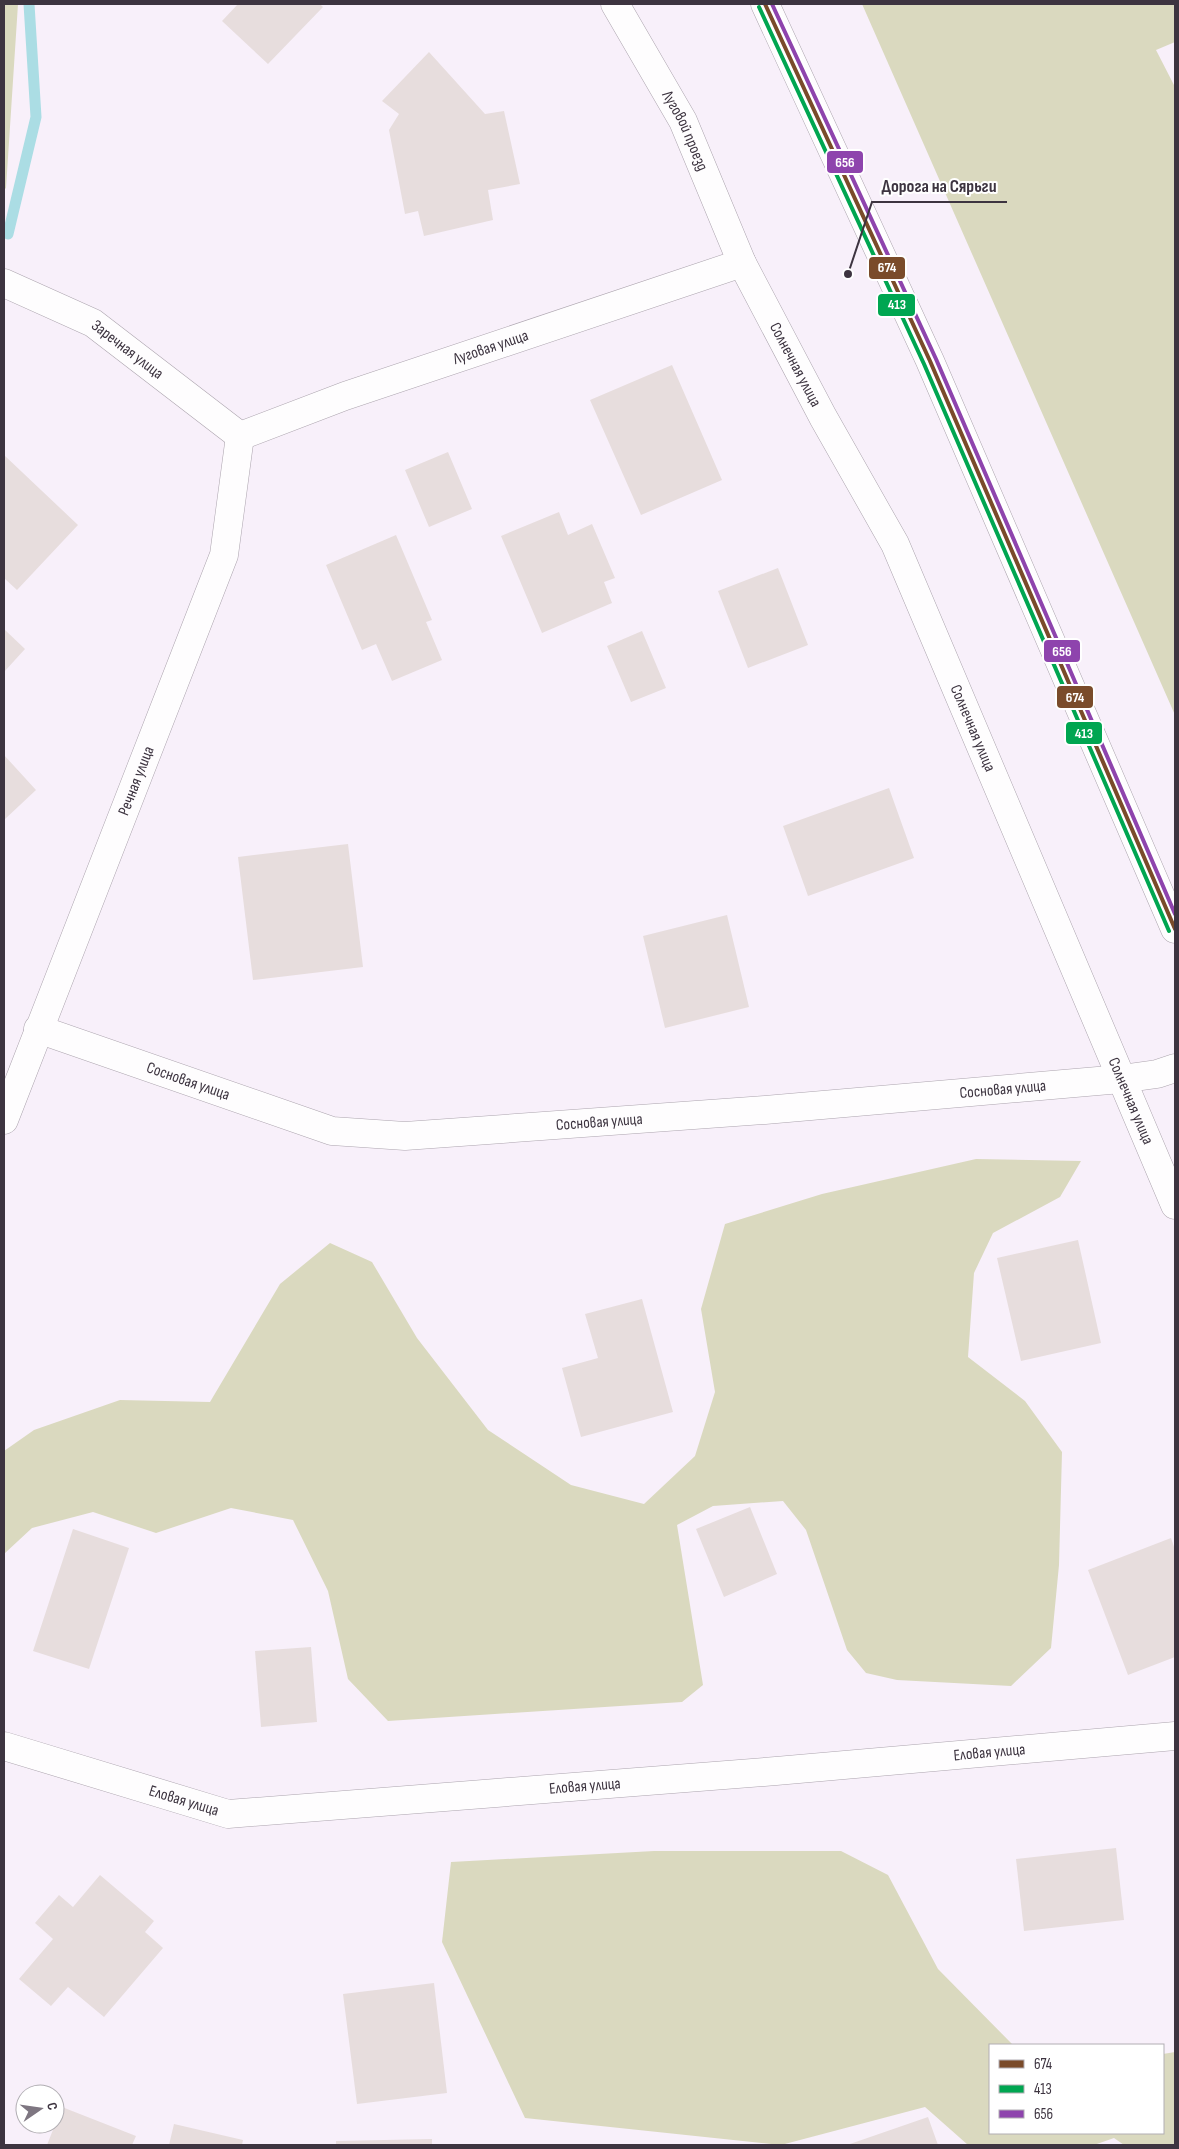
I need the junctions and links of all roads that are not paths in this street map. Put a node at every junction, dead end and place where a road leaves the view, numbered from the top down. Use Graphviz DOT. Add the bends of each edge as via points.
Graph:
graph roads {
  1 [pos="615,4"];
  2 [pos="765,4"];
  3 [pos="742,263"];
  4 [pos="4,283"];
  5 [pos="240,436"];
  6 [pos="1175,929"];
  7 [pos="38,1029"];
  8 [pos="1175,1068"];
  9 [pos="1121,1079"];
  10 [pos="4,1120"];
  11 [pos="1175,1205"];
  12 [pos="1175,1736"];
  13 [pos="4,1746"];
  1 -- 3 [label="street, Луговой проезд" via="683,122"];
  2 -- 6 [label="street" via="930,361"];
  3 -- 5 [label="street, Луговая улица" via="345,396"];
  3 -- 9 [label="street, Солнечная улица" via="823,417 896,544"];
  4 -- 5 [label="street, Заречная улица" via="93,323"];
  5 -- 7 [label="street, Речная улица" via="224,555"];
  7 -- 9 [label="street, Сосновая улица" via="332,1131 405,1136"];
  7 -- 10 [label="street, Речная улица"];
  8 -- 9 [label="street, Сосновая улица"];
  9 -- 11 [label="street, Солнечная улица"];
  12 -- 13 [label="street, Еловая улица" via="228,1814"];
}
